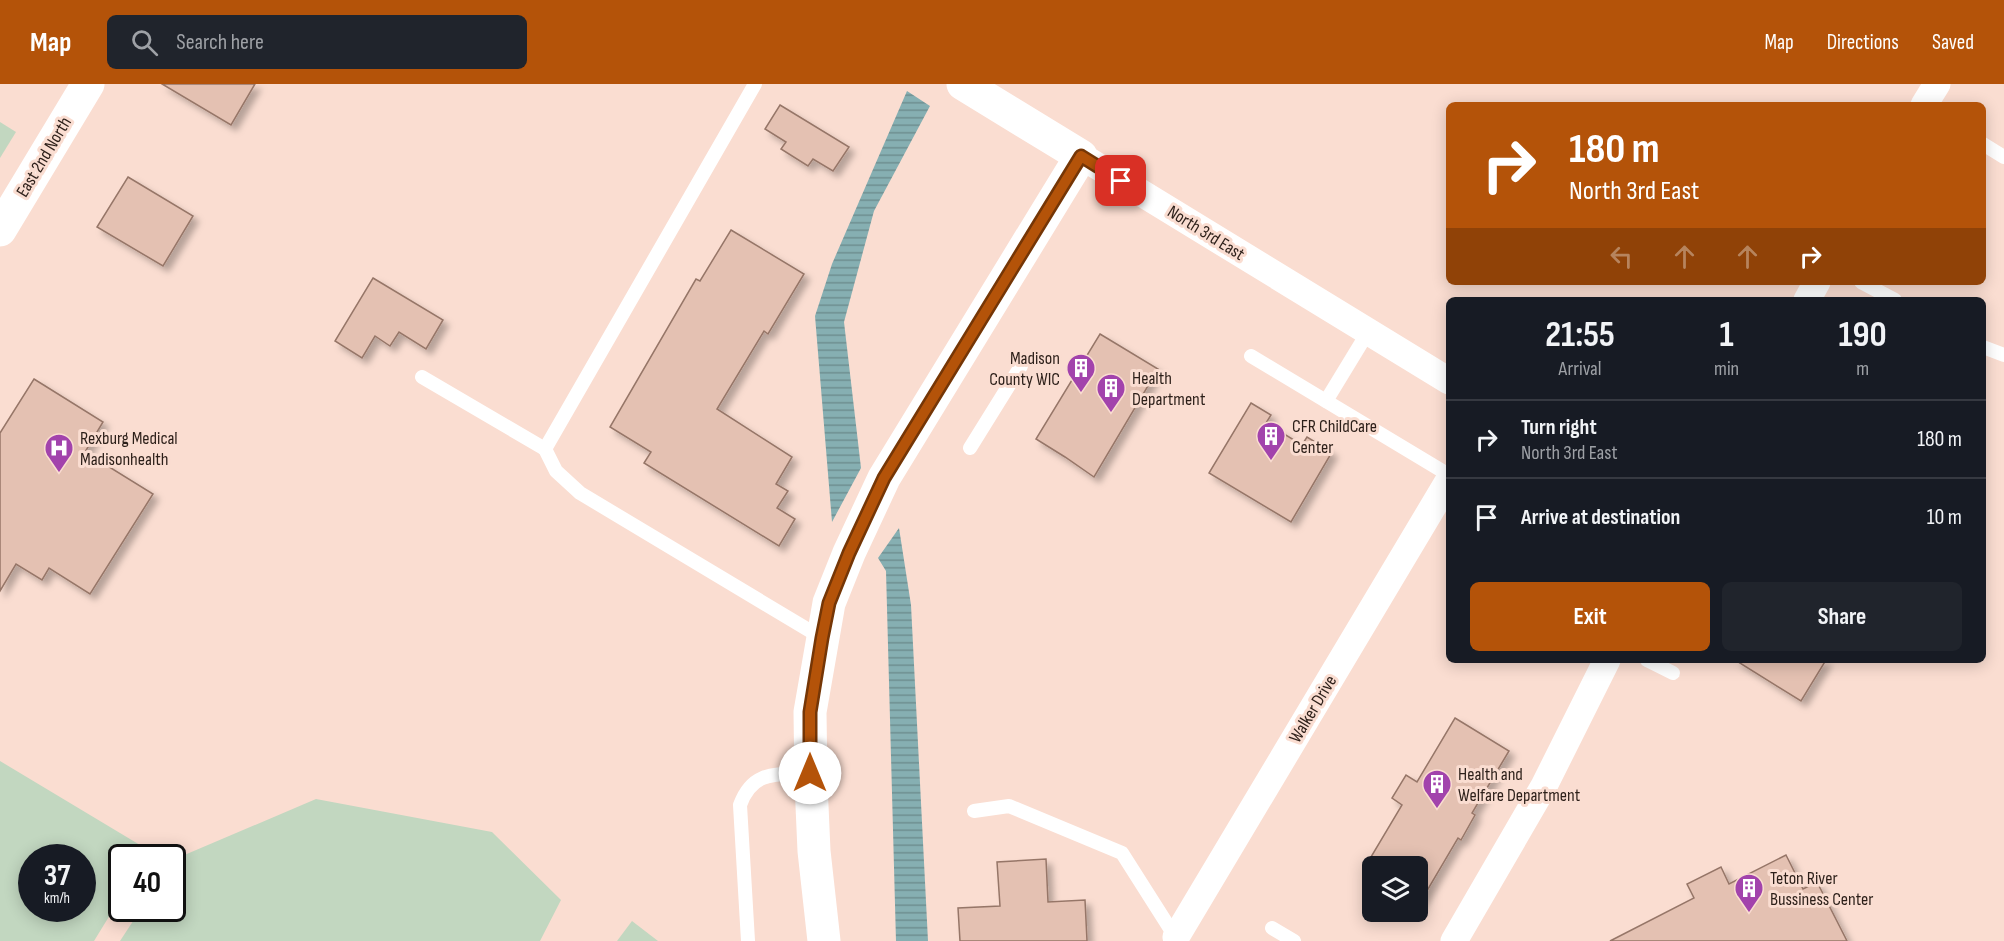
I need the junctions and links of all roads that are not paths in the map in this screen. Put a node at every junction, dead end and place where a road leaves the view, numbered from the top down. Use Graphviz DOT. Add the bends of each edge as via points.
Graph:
graph roads {
  1 [pos="88,84"];
  2 [pos="755,84"];
  3 [pos="963,84"];
  4 [pos="1937,84"];
  5 [pos="1926,102"];
  6 [pos="1986,146"];
  7 [pos="1081,156"];
  8 [pos="2004,157"];
  9 [pos="0,230"];
  10 [pos="1867,285"];
  11 [pos="1889,297"];
  12 [pos="1368,332"];
  13 [pos="1986,348"];
  14 [pos="2004,355"];
  15 [pos="1251,356"];
  16 [pos="1021,366"];
  17 [pos="422,376"];
  18 [pos="1446,379"];
  19 [pos="1326,401"];
  20 [pos="970,448"];
  21 [pos="545,449"];
  22 [pos="1446,473"];
  23 [pos="1446,485"];
  24 [pos="822,638"];
  25 [pos="1606,663"];
  26 [pos="1653,663"];
  27 [pos="1673,673"];
  28 [pos="810,773"];
  29 [pos="974,811"];
  30 [pos="1272,928"];
  31 [pos="1174,939"];
  32 [pos="748,941"];
  33 [pos="824,941"];
  34 [pos="1294,941"];
  35 [pos="1454,941"];
  1 -- 9 [label="street, East 2nd North"];
  2 -- 21 [label="lane"];
  3 -- 7 [label="street, North 3rd East"];
  4 -- 5 [label="street"];
  6 -- 8 [label="lane"];
  7 -- 12 [label="street, North 3rd East"];
  7 -- 24 [label="street" via="884,478 829,603"];
  10 -- 11 [label="lane"];
  12 -- 18 [label="street, North 3rd East"];
  12 -- 19 [label="lane"];
  13 -- 14 [label="lane"];
  15 -- 19 [label="lane"];
  16 -- 20 [label="lane"];
  17 -- 21 [label="lane"];
  19 -- 22 [label="lane"];
  21 -- 24 [label="lane" via="556,471 580,493"];
  23 -- 31 [label="street, Walker Drive"];
  24 -- 28 [label="street" via="810,712"];
  25 -- 35 [label="street" via="1544,786"];
  26 -- 27 [label="lane"];
  28 -- 32 [label="lane" via="765,776 744,792 740,805"];
  28 -- 33 [label="street"];
  29 -- 31 [label="lane" via="1009,806 1122,853"];
  30 -- 34 [label="lane"];
}
